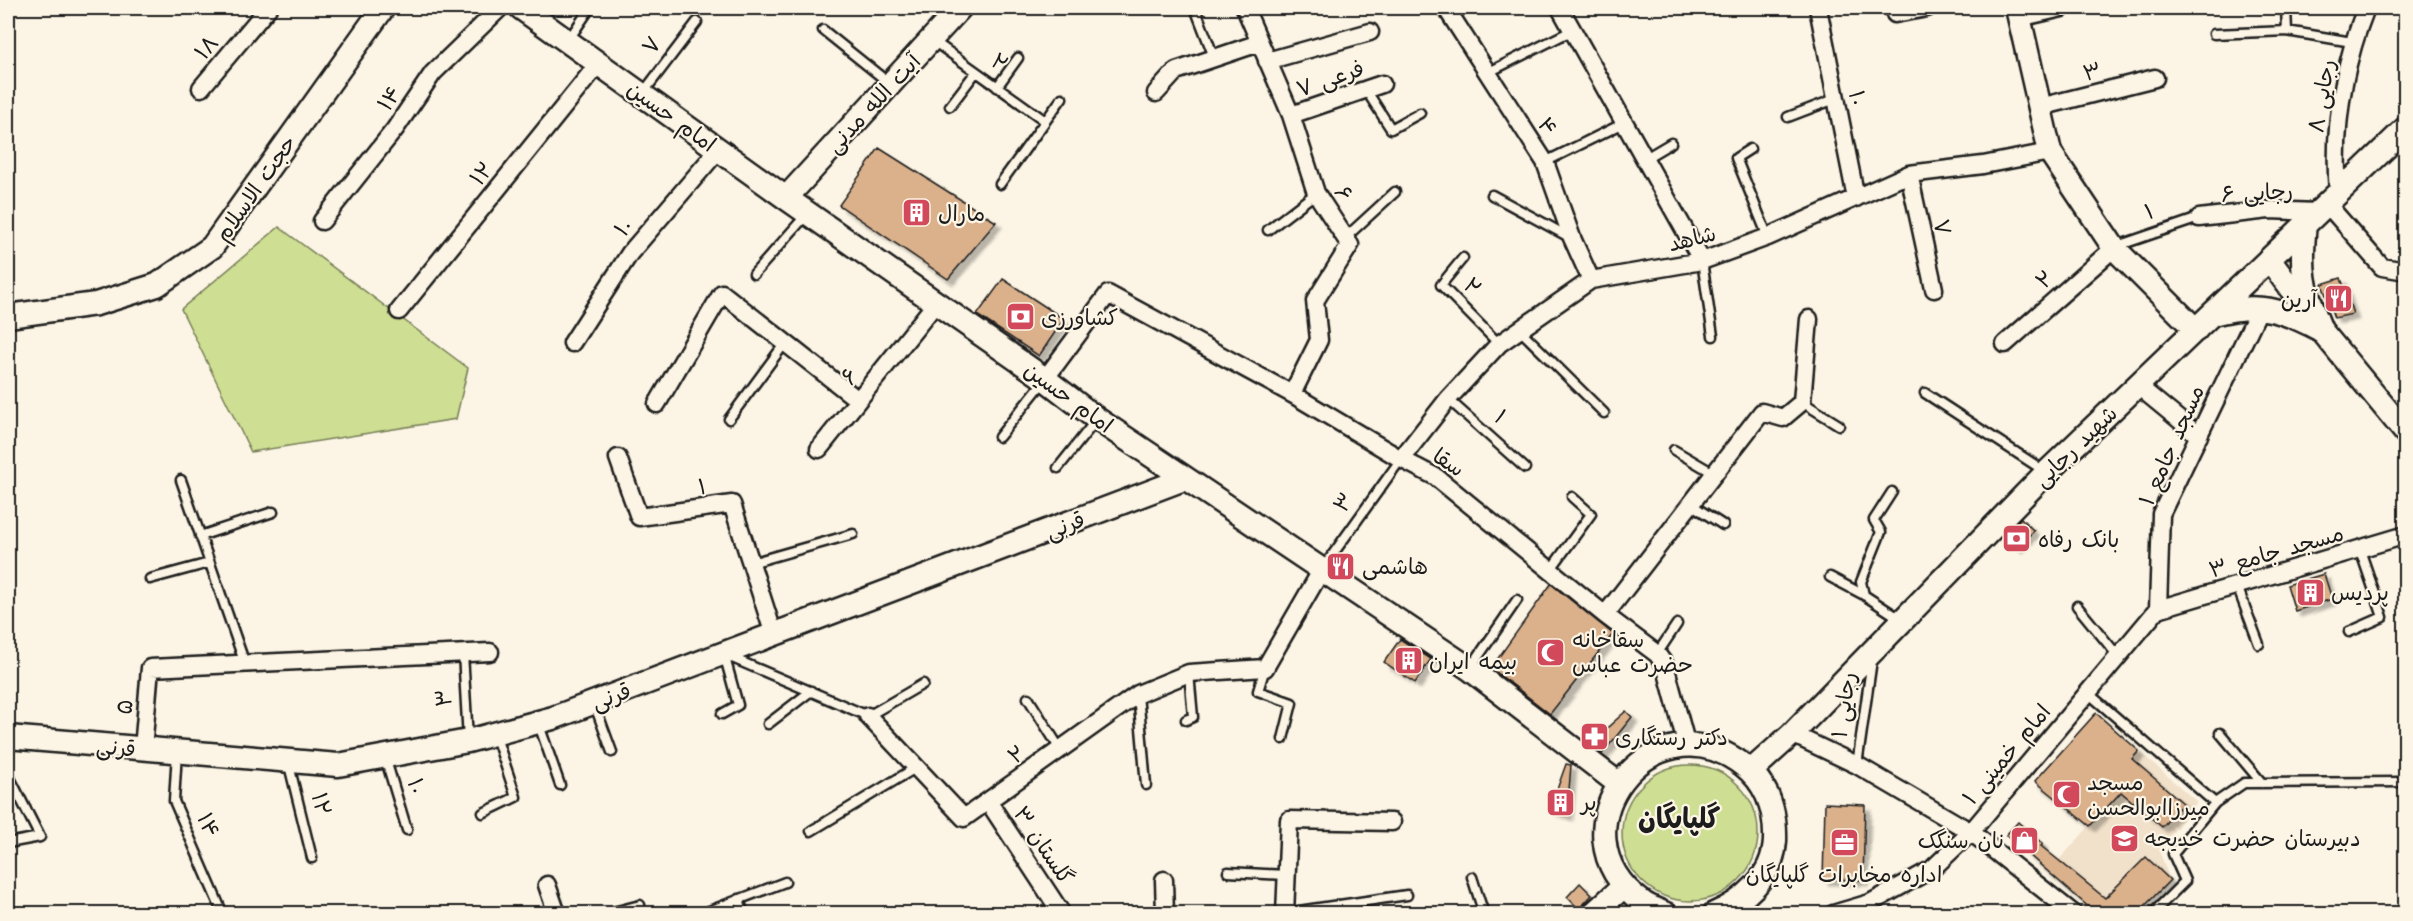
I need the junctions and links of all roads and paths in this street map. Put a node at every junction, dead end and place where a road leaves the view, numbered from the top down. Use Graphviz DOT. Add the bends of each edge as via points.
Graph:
graph roads {
  1 [pos="268,8"];
  2 [pos="383,8"];
  3 [pos="500,8"];
  4 [pos="521,8"];
  5 [pos="590,8"];
  6 [pos="960,8"];
  7 [pos="1195,8"];
  8 [pos="1245,8"];
  9 [pos="1446,8"];
  10 [pos="1560,8"];
  11 [pos="1818,8"];
  12 [pos="1927,8"];
  13 [pos="2062,8"];
  14 [pos="2286,8"];
  15 [pos="2366,8"];
  16 [pos="2018,13"];
  17 [pos="1895,14"];
  18 [pos="697,22"];
  19 [pos="824,30"];
  20 [pos="1573,30"];
  21 [pos="2287,31"];
  22 [pos="1370,32"];
  23 [pos="2214,34"];
  24 [pos="931,39"];
  25 [pos="567,41"];
  26 [pos="2352,42"];
  27 [pos="1259,43"];
  28 [pos="1214,57"];
  29 [pos="1018,58"];
  30 [pos="1267,61"];
  31 [pos="599,63"];
  32 [pos="976,72"];
  33 [pos="1486,73"];
  34 [pos="2155,78"];
  35 [pos="890,84"];
  36 [pos="1382,84"];
  37 [pos="998,87"];
  38 [pos="201,88"];
  39 [pos="1366,90"];
  40 [pos="1156,93"];
  41 [pos="642,94"];
  42 [pos="1062,98"];
  43 [pos="1835,99"];
  44 [pos="950,106"];
  45 [pos="2040,107"];
  46 [pos="1420,113"];
  47 [pos="1291,115"];
  48 [pos="1788,117"];
  49 [pos="1044,120"];
  50 [pos="1624,123"];
  51 [pos="2406,128"];
  52 [pos="1671,143"];
  53 [pos="719,149"];
  54 [pos="1750,149"];
  55 [pos="2050,152"];
  56 [pos="1644,159"];
  57 [pos="1545,162"];
  58 [pos="1909,174"];
  59 [pos="1000,184"];
  60 [pos="1395,192"];
  61 [pos="1316,193"];
  62 [pos="1492,195"];
  63 [pos="786,198"];
  64 [pos="1856,198"];
  65 [pos="2322,208"];
  66 [pos="808,213"];
  67 [pos="2199,218"];
  68 [pos="322,221"];
  69 [pos="1268,230"];
  70 [pos="1346,237"];
  71 [pos="1768,237"];
  72 [pos="1572,238"];
  73 [pos="2114,248"];
  74 [pos="1463,258"];
  75 [pos="2269,259"];
  76 [pos="1702,261"];
  77 [pos="2406,271"];
  78 [pos="754,274"];
  79 [pos="1591,280"];
  80 [pos="1934,289"];
  81 [pos="936,303"];
  82 [pos="2260,308"];
  83 [pos="399,311"];
  84 [pos="8,316"];
  85 [pos="1809,319"];
  86 [pos="2204,322"];
  87 [pos="1520,330"];
  88 [pos="2321,330"];
  89 [pos="1713,336"];
  90 [pos="572,343"];
  91 [pos="785,343"];
  92 [pos="1499,344"];
  93 [pos="2005,344"];
  94 [pos="1045,379"];
  95 [pos="2138,386"];
  96 [pos="1925,393"];
  97 [pos="1292,394"];
  98 [pos="1448,399"];
  99 [pos="858,400"];
  100 [pos="1802,402"];
  101 [pos="657,404"];
  102 [pos="1604,413"];
  103 [pos="729,419"];
  104 [pos="1097,419"];
  105 [pos="1839,425"];
  106 [pos="2404,431"];
  107 [pos="999,436"];
  108 [pos="2199,436"];
  109 [pos="819,448"];
  110 [pos="1674,450"];
  111 [pos="618,458"];
  112 [pos="1401,459"];
  113 [pos="1058,468"];
  114 [pos="1525,468"];
  115 [pos="2046,473"];
  116 [pos="1715,474"];
  117 [pos="1184,479"];
  118 [pos="181,480"];
  119 [pos="1892,492"];
  120 [pos="1572,497"];
  121 [pos="1692,505"];
  122 [pos="273,512"];
  123 [pos="1723,525"];
  124 [pos="853,534"];
  125 [pos="2406,535"];
  126 [pos="200,536"];
  127 [pos="2360,550"];
  128 [pos="210,563"];
  129 [pos="751,563"];
  130 [pos="1551,569"];
  131 [pos="1321,571"];
  132 [pos="1830,577"];
  133 [pos="150,579"];
  134 [pos="2237,586"];
  135 [pos="1864,595"];
  136 [pos="1517,600"];
  137 [pos="2077,606"];
  138 [pos="2158,609"];
  139 [pos="1605,615"];
  140 [pos="1903,620"];
  141 [pos="1677,624"];
  142 [pos="2349,632"];
  143 [pos="774,635"];
  144 [pos="2259,644"];
  145 [pos="1874,650"];
  146 [pos="490,652"];
  147 [pos="463,653"];
  148 [pos="724,654"];
  149 [pos="1657,654"];
  150 [pos="2118,656"];
  151 [pos="246,665"];
  152 [pos="1265,668"];
  153 [pos="1470,669"];
  154 [pos="1189,673"];
  155 [pos="923,684"];
  156 [pos="811,691"];
  157 [pos="2087,692"];
  158 [pos="1138,694"];
  159 [pos="1028,698"];
  160 [pos="594,703"];
  161 [pos="722,714"];
  162 [pos="868,716"];
  163 [pos="1186,720"];
  164 [pos="538,722"];
  165 [pos="768,724"];
  166 [pos="2220,733"];
  167 [pos="494,734"];
  168 [pos="1792,734"];
  169 [pos="8,736"];
  170 [pos="1284,739"];
  171 [pos="468,741"];
  172 [pos="1687,746"];
  173 [pos="143,749"];
  174 [pos="1060,749"];
  175 [pos="177,751"];
  176 [pos="612,752"];
  177 [pos="385,756"];
  178 [pos="288,761"];
  179 [pos="1857,765"];
  180 [pos="917,767"];
  181 [pos="1751,771"];
  182 [pos="8,774"];
  183 [pos="2406,782"];
  184 [pos="2262,783"];
  185 [pos="1619,784"];
  186 [pos="560,785"];
  187 [pos="1146,785"];
  188 [pos="988,801"];
  189 [pos="2215,803"];
  190 [pos="483,813"];
  191 [pos="1392,822"];
  192 [pos="407,830"];
  193 [pos="811,831"];
  194 [pos="1971,832"];
  195 [pos="8,843"];
  196 [pos="312,858"];
  197 [pos="1228,872"];
  198 [pos="1286,875"];
  199 [pos="1472,877"];
  200 [pos="1164,880"];
  201 [pos="785,882"];
  202 [pos="547,885"];
  203 [pos="1624,886"];
  204 [pos="1407,896"];
  205 [pos="739,899"];
  206 [pos="640,905"];
  207 [pos="1873,908"];
  208 [pos="1727,911"];
  209 [pos="1285,913"];
  210 [pos="223,914"];
  211 [pos="557,914"];
  212 [pos="618,914"];
  213 [pos="701,914"];
  214 [pos="744,914"];
  215 [pos="1062,914"];
  216 [pos="1165,914"];
  217 [pos="1484,914"];
  218 [pos="1593,914"];
  219 [pos="1666,914"];
  220 [pos="1833,914"];
  221 [pos="2074,914"];
  222 [pos="2152,914"];
  1 -- 38 [label="street, ۱۸"];
  2 -- 84 [label="main road, حجت الاسلام" via="212,247 157,285 96,304"];
  3 -- 68 [label="street, ۱۴" via="433,73 395,129"];
  4 -- 25 [label="main road, امام حسین"];
  5 -- 25 [label="lane"];
  6 -- 24 [label="main road, آیت الله مدنی"];
  7 -- 28 [label="lane"];
  8 -- 27 [label="street, ۶"];
  9 -- 33 [label="street, ۴"];
  10 -- 20 [label="street"];
  11 -- 43 [label="street, ۱۰"];
  12 -- 17 [label="street"];
  13 -- 16 [label="street"];
  14 -- 21 [label="lane"];
  15 -- 26 [label="street, رجایی ۸"];
  16 -- 45 [label="main road"];
  18 -- 41 [label="lane, ۷"];
  19 -- 35 [label="lane"];
  20 -- 33 [label="lane"];
  20 -- 50 [label="street"];
  21 -- 23 [label="lane"];
  21 -- 26 [label="lane"];
  22 -- 30 [label="street"];
  24 -- 32 [label="lane, ۲"];
  24 -- 35 [label="main road, آیت الله مدنی"];
  25 -- 31 [label="main road, امام حسین"];
  26 -- 65 [label="street, رجایی ۸" via="2335,157"];
  27 -- 28 [label="street"];
  27 -- 30 [label="street, ۶"];
  28 -- 40 [label="street" via="1176,71"];
  29 -- 37 [label="lane"];
  30 -- 47 [label="street, ۶"];
  31 -- 41 [label="main road, امام حسین"];
  31 -- 83 [label="street, ۱۲"];
  32 -- 37 [label="lane, ۲"];
  32 -- 44 [label="lane"];
  33 -- 57 [label="street, ۴"];
  34 -- 45 [label="street, ۳"];
  35 -- 63 [label="main road, آیت الله مدنی"];
  36 -- 39 [label="street, فرعی ۷"];
  37 -- 49 [label="lane, ۲"];
  39 -- 46 [label="lane" via="1391,129"];
  39 -- 47 [label="street, فرعی ۷"];
  41 -- 53 [label="main road, امام حسین"];
  42 -- 49 [label="lane"];
  43 -- 48 [label="lane"];
  43 -- 64 [label="street, ۱۰"];
  45 -- 55 [label="main road"];
  47 -- 61 [label="street, ۶"];
  49 -- 59 [label="lane"];
  50 -- 56 [label="street"];
  50 -- 57 [label="lane"];
  51 -- 65 [label="main road, شهید رجایی"];
  52 -- 56 [label="lane"];
  53 -- 63 [label="main road, امام حسین"];
  53 -- 90 [label="street, ۱۰" via="630,253"];
  54 -- 71 [label="lane" via="1736,158"];
  55 -- 58 [label="street, شاهد"];
  55 -- 73 [label="main road"];
  56 -- 76 [label="street"];
  57 -- 72 [label="street, ۴"];
  58 -- 64 [label="street, شاهد"];
  58 -- 80 [label="street, ۷"];
  60 -- 70 [label="lane"];
  61 -- 69 [label="lane"];
  61 -- 70 [label="street, ۶"];
  62 -- 72 [label="lane"];
  63 -- 66 [label="main road, امام حسین"];
  64 -- 71 [label="street, شاهد"];
  65 -- 67 [label="street, رجایی ۶"];
  65 -- 75 [label="main road, شهید رجایی"];
  65 -- 77 [label="street" via="2382,267"];
  65 -- 88 [label="main road" via="2301,260 2307,295"];
  66 -- 78 [label="lane"];
  66 -- 81 [label="main road, امام حسین"];
  67 -- 73 [label="lane, ۱"];
  70 -- 97 [label="street, ۶" via="1350,245 1315,301 1319,340"];
  71 -- 76 [label="street, شاهد"];
  72 -- 79 [label="street, ۴"];
  73 -- 86 [label="main road"];
  73 -- 93 [label="street, ۲"];
  74 -- 92 [label="lane, ۲" via="1441,285"];
  75 -- 86 [label="main road, شهید رجایی"];
  75 -- 88 [label="main road"];
  76 -- 79 [label="street, شاهد"];
  76 -- 89 [label="lane"];
  79 -- 87 [label="street, شاهد"];
  81 -- 94 [label="main road, امام حسین"];
  81 -- 99 [label="street, ۶"];
  82 -- 86 [label="main road" via="2244,308"];
  82 -- 88 [label="main road" via="2292,315"];
  82 -- 108 [label="street, مسجد جامع ۱"];
  85 -- 100 [label="street"];
  86 -- 95 [label="main road, شهید رجایی"];
  87 -- 92 [label="street, شاهد"];
  87 -- 102 [label="lane"];
  88 -- 106 [label="main road"];
  91 -- 99 [label="street"];
  91 -- 101 [label="street" via="722,293"];
  91 -- 103 [label="lane"];
  92 -- 98 [label="street, شاهد"];
  94 -- 97 [label="street, سقا" via="1108,294"];
  94 -- 104 [label="main road, امام حسین"];
  94 -- 107 [label="lane"];
  95 -- 108 [label="street"];
  95 -- 115 [label="main road, شهید رجایی"];
  96 -- 115 [label="lane"];
  97 -- 112 [label="street, سقا"];
  98 -- 112 [label="street, شاهد"];
  98 -- 114 [label="lane, ۱"];
  99 -- 109 [label="street, ۶"];
  100 -- 105 [label="lane"];
  100 -- 116 [label="street" via="1783,418 1762,412"];
  104 -- 113 [label="lane"];
  104 -- 117 [label="main road, امام حسین"];
  108 -- 138 [label="street, مسجد جامع ۱" via="2161,514"];
  110 -- 116 [label="lane"];
  111 -- 129 [label="street, ۱" via="639,517 732,504"];
  112 -- 130 [label="street, سقا" via="1436,477"];
  112 -- 131 [label="lane, ۳"];
  115 -- 140 [label="main road, شهید رجایی"];
  116 -- 121 [label="street"];
  117 -- 131 [label="main road, امام حسین"];
  117 -- 143 [label="main road, قرنی"];
  118 -- 126 [label="lane"];
  119 -- 135 [label="lane" via="1874,520 1881,532 1861,582"];
  120 -- 130 [label="lane" via="1591,514"];
  121 -- 123 [label="lane"];
  121 -- 139 [label="street"];
  122 -- 126 [label="lane"];
  124 -- 129 [label="lane"];
  125 -- 127 [label="street, مسجد جامع ۳"];
  126 -- 128 [label="lane"];
  127 -- 134 [label="street, مسجد جامع ۳"];
  127 -- 142 [label="lane" via="2383,617"];
  128 -- 133 [label="lane"];
  128 -- 151 [label="lane"];
  129 -- 143 [label="street, ۱"];
  130 -- 139 [label="street, سقا"];
  131 -- 152 [label="street"];
  131 -- 153 [label="main road, امام حسین"];
  132 -- 135 [label="lane"];
  134 -- 138 [label="street, مسجد جامع ۳"];
  134 -- 144 [label="lane"];
  135 -- 140 [label="lane"];
  136 -- 153 [label="lane"];
  137 -- 150 [label="lane"];
  138 -- 150 [label="street, امام خمینی ۱"];
  139 -- 149 [label="street, سقا"];
  140 -- 145 [label="main road, شهید رجایی"];
  141 -- 149 [label="lane"];
  143 -- 148 [label="main road, قرنی"];
  145 -- 168 [label="main road, شهید رجایی"];
  145 -- 179 [label="lane, رجایی ۱"];
  146 -- 147 [label="street"];
  147 -- 151 [label="street"];
  147 -- 171 [label="lane, ۳"];
  148 -- 156 [label="lane, ۲"];
  148 -- 160 [label="main road, قرنی"];
  148 -- 161 [label="lane" via="738,705"];
  149 -- 172 [label="street, سقا" via="1665,665"];
  150 -- 157 [label="street, امام خمینی ۱"];
  151 -- 173 [label="street, ۵" via="150,668"];
  152 -- 154 [label="street, ۲"];
  152 -- 170 [label="lane" via="1258,691 1292,703"];
  153 -- 185 [label="main road, امام حسین" via="1507,692"];
  154 -- 158 [label="street, ۲"];
  154 -- 163 [label="lane" via="1193,717"];
  155 -- 162 [label="lane"];
  156 -- 162 [label="lane, ۲"];
  156 -- 165 [label="lane"];
  157 -- 189 [label="lane"];
  157 -- 194 [label="street, امام خمینی ۱"];
  158 -- 174 [label="street, ۲"];
  158 -- 187 [label="lane"];
  159 -- 174 [label="lane"];
  160 -- 164 [label="main road, قرنی"];
  160 -- 176 [label="lane"];
  162 -- 180 [label="street, ۲"];
  164 -- 167 [label="main road, قرنی"];
  164 -- 186 [label="lane"];
  166 -- 184 [label="lane"];
  167 -- 171 [label="main road, قرنی"];
  167 -- 190 [label="lane" via="516,797"];
  168 -- 179 [label="street, رجایی ۱"];
  168 -- 181 [label="main road, شهید رجایی"];
  169 -- 173 [label="main road, قرنی"];
  171 -- 177 [label="main road, قرنی"];
  172 -- 181 [label="main road" via="1733,757"];
  172 -- 185 [label="main road" via="1648,757"];
  173 -- 175 [label="main road, قرنی"];
  174 -- 188 [label="street, ۲"];
  175 -- 178 [label="main road, قرنی"];
  175 -- 210 [label="lane, ۱۴" via="174,801"];
  177 -- 178 [label="main road, قرنی" via="338,765"];
  177 -- 192 [label="lane, ۱۰"];
  178 -- 196 [label="lane, ۱۲"];
  179 -- 194 [label="street, رجایی ۱"];
  180 -- 188 [label="street, ۲" via="964,818"];
  180 -- 193 [label="lane"];
  181 -- 208 [label="main road" via="1771,804 1776,822 1775,847 1766,871 1752,891"];
  182 -- 195 [label="lane" via="40,837"];
  183 -- 184 [label="lane"];
  184 -- 189 [label="lane" via="2244,783"];
  185 -- 203 [label="main road" via="1609,803 1605,836 1612,867"];
  188 -- 215 [label="street, گلستان ۳"];
  189 -- 222 [label="lane" via="2173,854 2184,881"];
  191 -- 198 [label="street" via="1289,820"];
  194 -- 207 [label="street, امام خمینی ۱" via="1932,869"];
  194 -- 221 [label="street, رجایی ۱"];
  197 -- 198 [label="lane"];
  198 -- 209 [label="street"];
  199 -- 217 [label="lane"];
  200 -- 216 [label="street"];
  201 -- 205 [label="lane"];
  202 -- 211 [label="street"];
  203 -- 218 [label="main road"];
  203 -- 219 [label="main road" via="1643,903"];
  204 -- 209 [label="lane"];
  205 -- 213 [label="lane"];
  205 -- 214 [label="lane"];
  206 -- 212 [label="lane" via="617,911"];
  207 -- 220 [label="street, امام خمینی ۱"];
}
